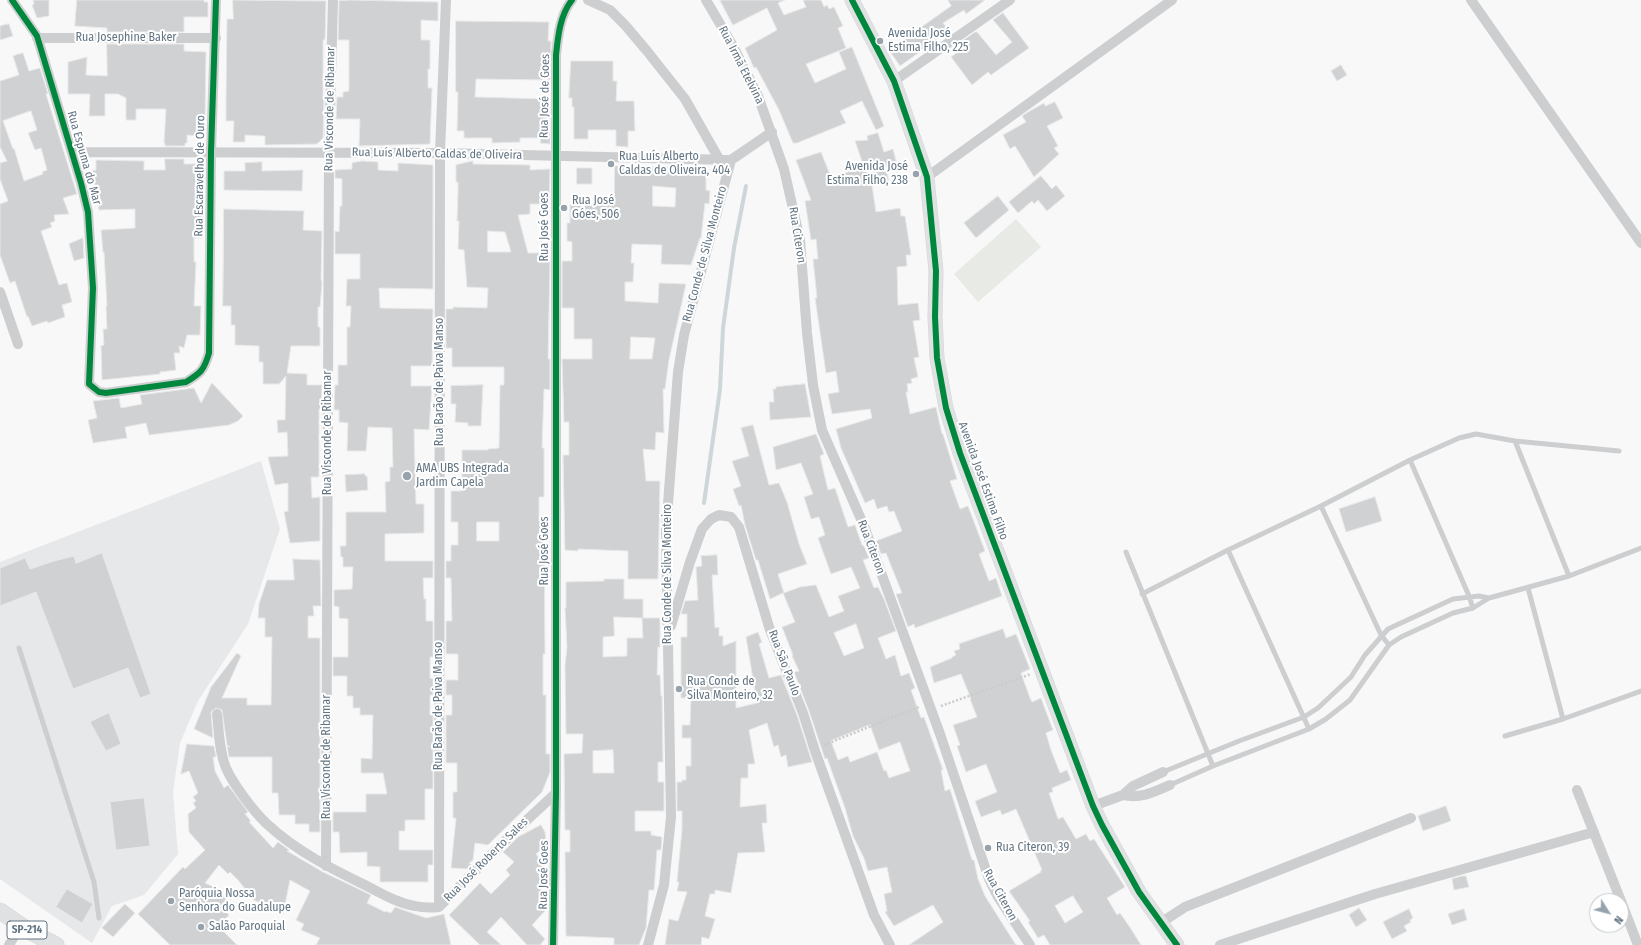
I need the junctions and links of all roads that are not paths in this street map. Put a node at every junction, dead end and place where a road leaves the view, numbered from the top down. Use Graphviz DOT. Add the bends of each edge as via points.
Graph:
graph roads {
  1 [pos="12,0"];
  2 [pos="216,0"];
  3 [pos="332,0"];
  4 [pos="446,0"];
  5 [pos="572,0"];
  6 [pos="588,0"];
  7 [pos="706,0"];
  8 [pos="852,0"];
  9 [pos="1010,0"];
  10 [pos="1172,0"];
  11 [pos="1471,0"];
  12 [pos="37,38"];
  13 [pos="216,38"];
  14 [pos="894,81"];
  15 [pos="772,132"];
  16 [pos="72,152"];
  17 [pos="211,152"];
  18 [pos="329,153"];
  19 [pos="440,153"];
  20 [pos="556,157"];
  21 [pos="719,160"];
  22 [pos="731,160"];
  23 [pos="927,177"];
  24 [pos="1641,244"];
  25 [pos="0,292"];
  26 [pos="18,344"];
  27 [pos="106,393"];
  28 [pos="1515,441"];
  29 [pos="1619,451"];
  30 [pos="1410,460"];
  31 [pos="1321,506"];
  32 [pos="1641,548"];
  33 [pos="1228,550"];
  34 [pos="1126,552"];
  35 [pos="1569,576"];
  36 [pos="1528,588"];
  37 [pos="1142,594"];
  38 [pos="1469,596"];
  39 [pos="1489,598"];
  40 [pos="1473,608"];
  41 [pos="668,634"];
  42 [pos="1381,635"];
  43 [pos="1390,645"];
  44 [pos="19,648"];
  45 [pos="1641,691"];
  46 [pos="217,714"];
  47 [pos="1304,717"];
  48 [pos="1562,719"];
  49 [pos="1309,729"];
  50 [pos="1505,736"];
  51 [pos="1207,754"];
  52 [pos="1213,766"];
  53 [pos="1163,772"];
  54 [pos="1170,785"];
  55 [pos="1577,790"];
  56 [pos="556,793"];
  57 [pos="1123,795"];
  58 [pos="1093,806"];
  59 [pos="1411,818"];
  60 [pos="1594,832"];
  61 [pos="326,866"];
  62 [pos="1618,893"];
  63 [pos="439,907"];
  64 [pos="0,911"];
  65 [pos="99,918"];
  66 [pos="1162,922"];
  67 [pos="1629,922"];
  68 [pos="21,925"];
  69 [pos="9,945"];
  70 [pos="56,945"];
  71 [pos="553,945"];
  72 [pos="648,945"];
  73 [pos="890,945"];
  74 [pos="1030,945"];
  75 [pos="1177,945"];
  76 [pos="1220,945"];
  77 [pos="1638,945"];
  1 -- 12 [label="street, Rua Espuma do Mar"];
  2 -- 13 [label="street, Rua Escaravelho de Ouro"];
  3 -- 18 [label="street, Rua Visconde de Ribamar"];
  4 -- 19 [label="street, Rua Barão de Paiva Manso"];
  5 -- 20 [label="street, Rua José de Goes" via="558,36 556,55"];
  6 -- 21 [label="street" via="610,10 647,51 685,99"];
  7 -- 15 [label="street, Rua Irmã Etelvina" via="758,96"];
  8 -- 14 [label="street, Avenida José Estima Filho"];
  9 -- 14 [label="street"];
  10 -- 23 [label="street"];
  11 -- 24 [label="street"];
  12 -- 13 [label="street, Rua Josephine Baker"];
  12 -- 16 [label="street, Rua Espuma do Mar"];
  13 -- 17 [label="street, Rua Escaravelho de Ouro"];
  14 -- 23 [label="street, Avenida José Estima Filho"];
  15 -- 22 [label="street"];
  15 -- 74 [label="street, Rua Citeron" via="784,169 800,240 812,378 822,430 864,526 930,706 989,879"];
  16 -- 17 [label="street, Rua Luís Alberto Caldas de Oliveira"];
  16 -- 27 [label="street, Rua Espuma do Mar" via="88,212 91,241 93,288 89,384 99,392"];
  17 -- 18 [label="street, Rua Luís Alberto Caldas de Oliveira"];
  17 -- 27 [label="street, Rua Escaravelho de Ouro" via="208,353 205,367 186,382"];
  18 -- 19 [label="street, Rua Luís Alberto Caldas de Oliveira"];
  18 -- 61 [label="street, Rua Visconde de Ribamar"];
  19 -- 20 [label="street, Rua Luís Alberto Caldas de Oliveira"];
  19 -- 63 [label="street, Rua Barão de Paiva Manso"];
  20 -- 21 [label="street, Rua Luís Alberto Caldas de Oliveira"];
  20 -- 56 [label="street, Rua José Goes"];
  21 -- 22 [label="street, Rua Luís Alberto Caldas de Oliveira"];
  22 -- 41 [label="street, Rua Conde de Silva Monteiro" via="684,335 678,372 666,530"];
  23 -- 58 [label="street, Avenida José Estima Filho" via="936,272 937,358 946,408 960,453"];
  25 -- 26 [label="street"];
  28 -- 29 [label="lane"];
  28 -- 30 [label="lane" via="1476,434 1459,438"];
  28 -- 35 [label="lane"];
  30 -- 31 [label="lane"];
  30 -- 38 [label="lane"];
  31 -- 33 [label="lane"];
  31 -- 42 [label="lane"];
  32 -- 35 [label="lane"];
  33 -- 37 [label="lane"];
  33 -- 47 [label="lane"];
  34 -- 37 [label="lane"];
  35 -- 36 [label="lane"];
  36 -- 39 [label="lane"];
  36 -- 48 [label="lane"];
  37 -- 51 [label="lane"];
  38 -- 39 [label="lane"];
  38 -- 40 [label="lane"];
  38 -- 42 [label="lane" via="1425,610"];
  39 -- 40 [label="lane"];
  40 -- 43 [label="lane" via="1446,616 1401,637"];
  41 -- 72 [label="street, Rua Conde de Silva Monteiro" via="671,817 664,885"];
  41 -- 73 [label="street, Rua São Paulo" via="702,529 718,515 731,517 739,527 770,630 803,713 874,915"];
  42 -- 43 [label="lane"];
  42 -- 47 [label="lane" via="1340,689"];
  43 -- 49 [label="lane" via="1350,700"];
  44 -- 65 [label="lane" via="94,882"];
  45 -- 48 [label="lane"];
  46 -- 61 [label="street, Rua José Roberto Sales" via="226,768 245,798 266,824"];
  47 -- 49 [label="lane"];
  47 -- 51 [label="lane"];
  48 -- 50 [label="lane"];
  49 -- 52 [label="lane"];
  51 -- 52 [label="lane"];
  51 -- 53 [label="lane"];
  52 -- 54 [label="lane"];
  53 -- 57 [label="street" via="1133,786"];
  54 -- 57 [label="street" via="1143,796"];
  55 -- 60 [label="street"];
  56 -- 63 [label="street, Rua José Roberto Sales"];
  56 -- 71 [label="street, Rua José Goes"];
  57 -- 58 [label="street"];
  58 -- 66 [label="street, Avenida José Estima Filho" via="1124,867"];
  59 -- 66 [label="street" via="1185,907"];
  60 -- 62 [label="street"];
  60 -- 76 [label="street" via="1375,894"];
  61 -- 63 [label="street, Rua José Roberto Sales" via="396,900 413,906"];
  64 -- 68 [label="main road, SP-214"];
  66 -- 75 [label="street, Avenida José Estima Filho"];
  67 -- 77 [label="street"];
  68 -- 69 [label="street"];
  68 -- 70 [label="main road, SP-214"];
}
